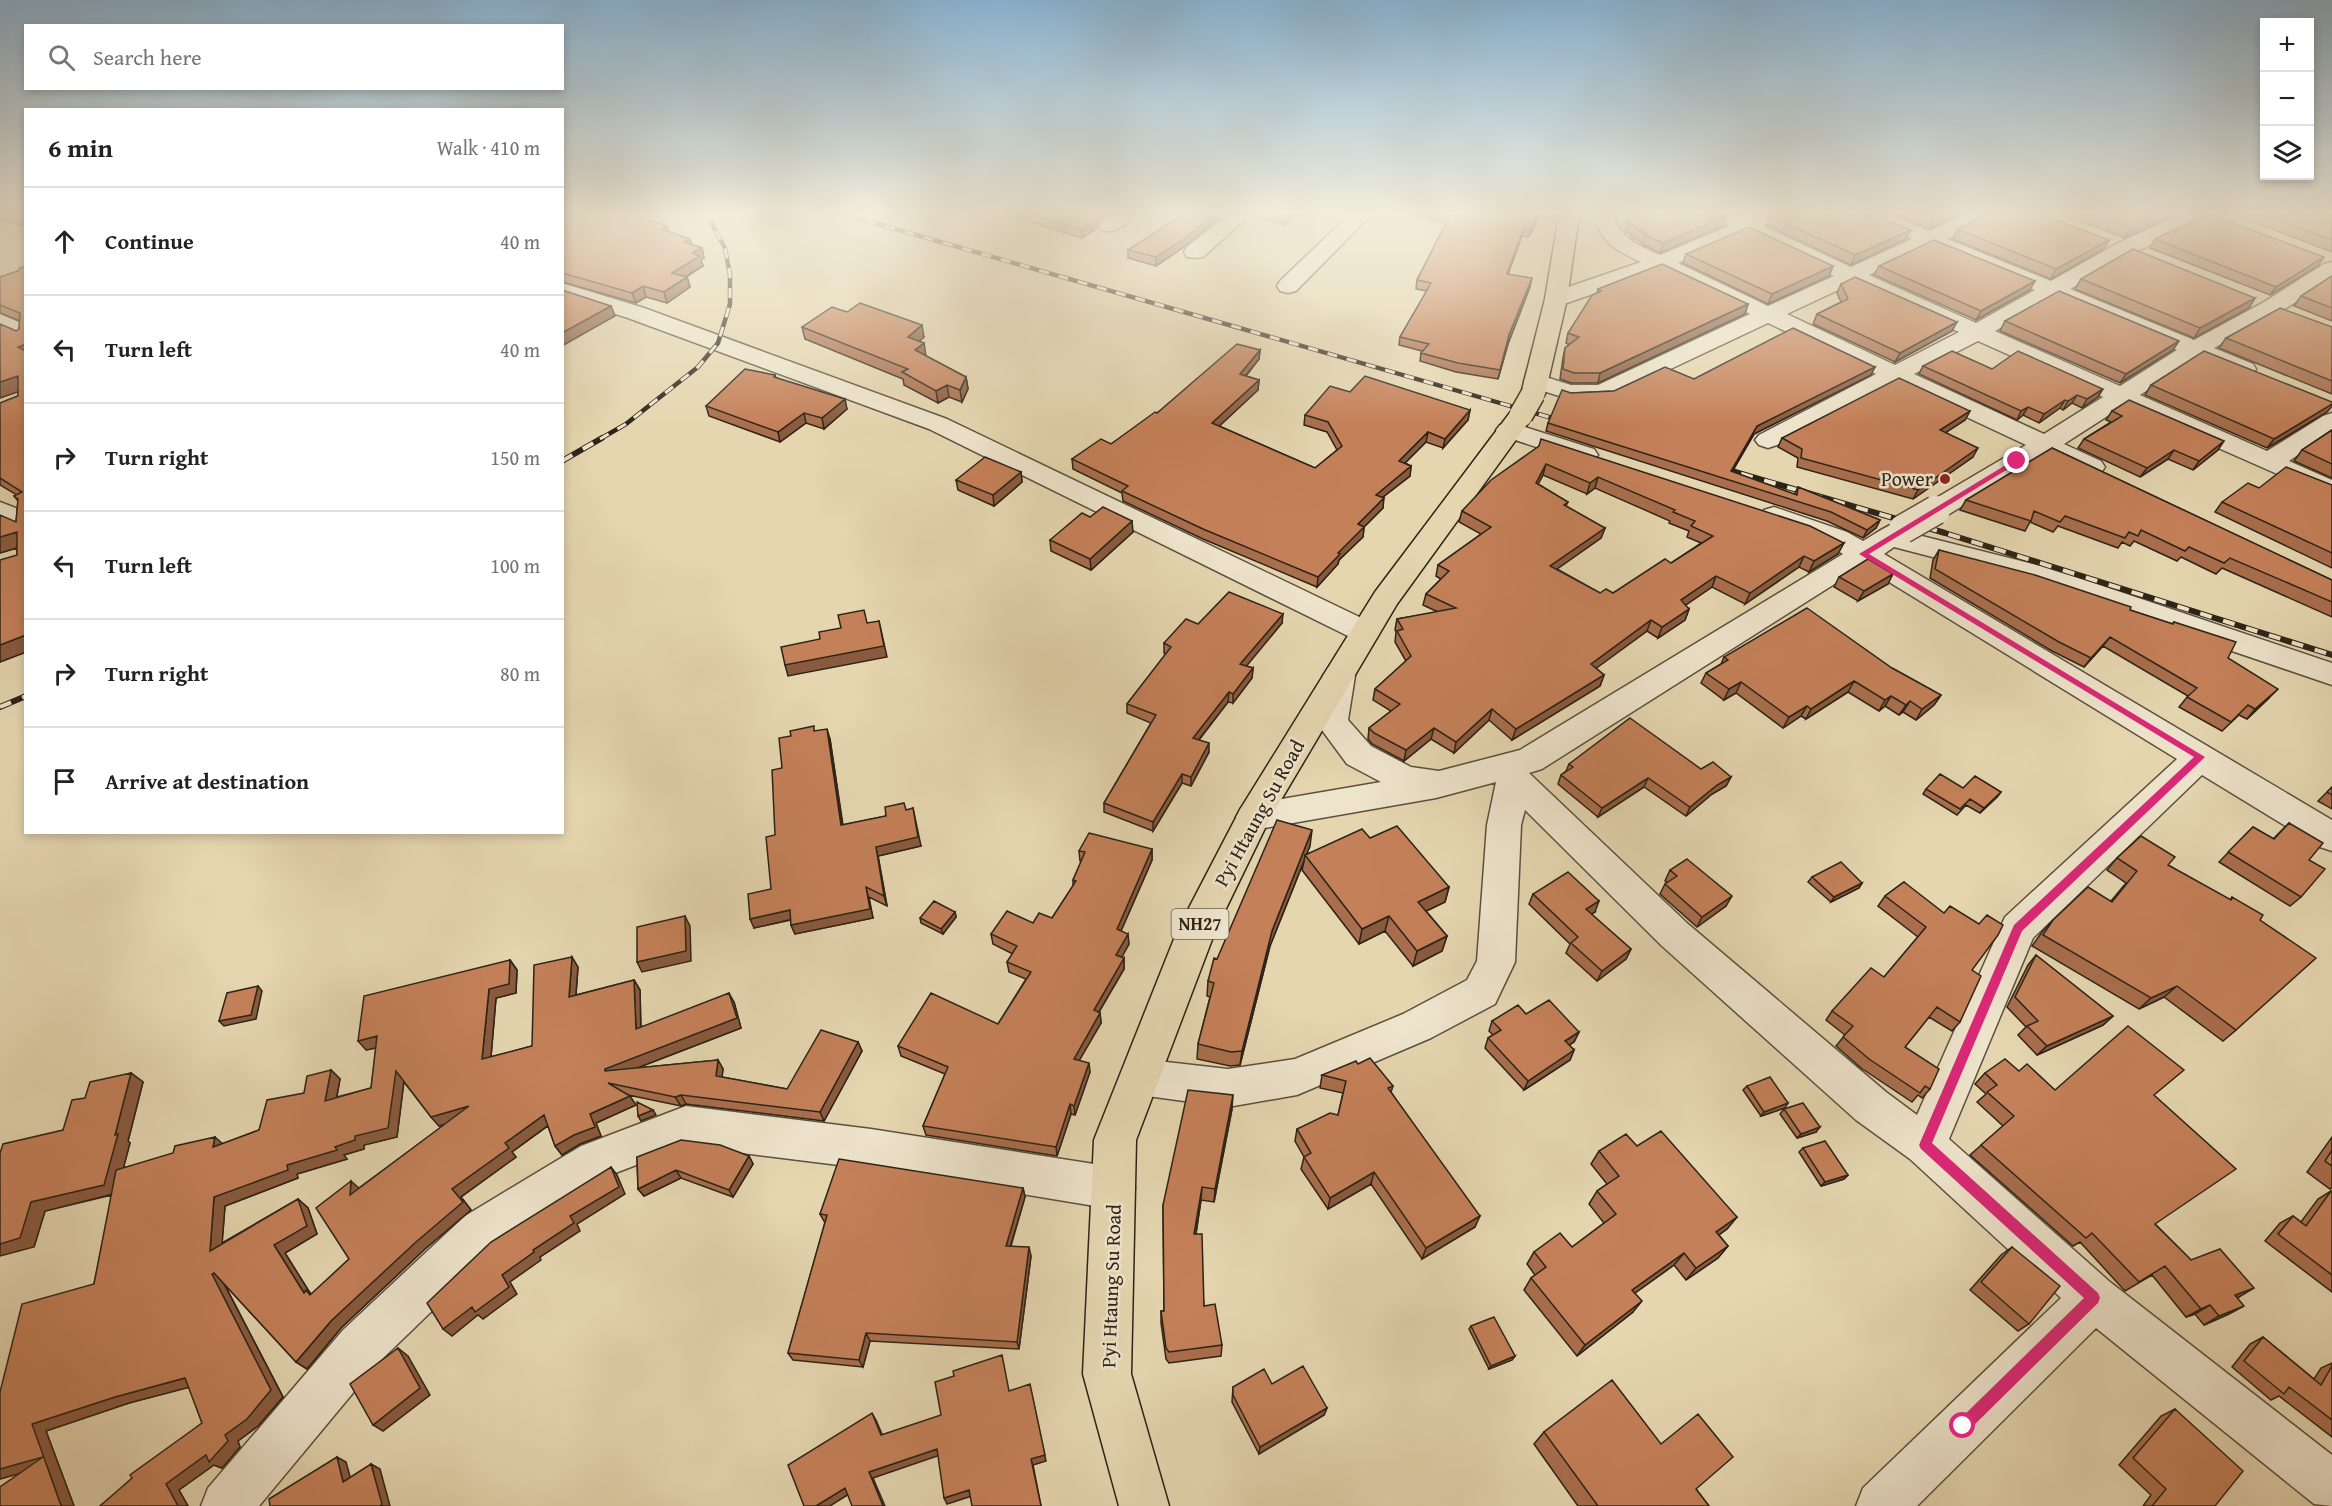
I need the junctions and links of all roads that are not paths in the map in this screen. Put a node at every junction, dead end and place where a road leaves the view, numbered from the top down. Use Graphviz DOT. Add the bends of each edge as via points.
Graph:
graph roads {
  1 [pos="1558,285"];
  2 [pos="1596,285"];
  3 [pos="1707,285"];
  4 [pos="1831,285"];
  5 [pos="1873,285"];
  6 [pos="2037,285"];
  7 [pos="2061,285"];
  8 [pos="2299,285"];
  9 [pos="2051,291"];
  10 [pos="565,294"];
  11 [pos="1556,299"];
  12 [pos="1767,314"];
  13 [pos="0,321"];
  14 [pos="1977,332"];
  15 [pos="24,333"];
  16 [pos="2194,349"];
  17 [pos="1894,374"];
  18 [pos="2269,379"];
  19 [pos="2121,396"];
  20 [pos="1525,405"];
  21 [pos="2328,409"];
  22 [pos="1768,440"];
  23 [pos="2045,445"];
  24 [pos="2269,462"];
  25 [pos="1612,463"];
  26 [pos="2119,480"];
  27 [pos="2332,490"];
  28 [pos="1748,507"];
  29 [pos="0,510"];
  30 [pos="24,523"];
  31 [pos="1897,533"];
  32 [pos="1863,554"];
  33 [pos="1365,632"];
  34 [pos="2332,674"];
  35 [pos="1339,676"];
  36 [pos="2200,757"];
  37 [pos="1509,773"];
  38 [pos="1451,781"];
  39 [pos="1253,817"];
  40 [pos="2332,837"];
  41 [pos="1140,1077"];
  42 [pos="1925,1145"];
  43 [pos="1113,1188"];
  44 [pos="2094,1298"];
  45 [pos="2332,1485"];
  46 [pos="2332,1491"];
  47 [pos="226,1506"];
  48 [pos="1144,1506"];
  49 [pos="1881,1506"];
  50 [pos="2317,1506"];
  1 -- 11 [label="highway, Pyi Htaung Su Road / NH27"];
  2 -- 11 [label="street"];
  3 -- 12 [label="street"];
  4 -- 12 [label="street"];
  5 -- 14 [label="street"];
  6 -- 9 [label="street"];
  7 -- 9 [label="street"];
  8 -- 16 [label="street" via="2272,307"];
  9 -- 14 [label="street"];
  9 -- 16 [label="street"];
  10 -- 33 [label="street" via="636,313 938,424"];
  11 -- 20 [label="highway, Pyi Htaung Su Road / NH27"];
  12 -- 17 [label="street"];
  12 -- 20 [label="street" via="1602,392 1569,392"];
  13 -- 15 [label="street"];
  14 -- 17 [label="street"];
  14 -- 19 [label="street"];
  16 -- 18 [label="street"];
  16 -- 19 [label="street"];
  17 -- 22 [label="street"];
  17 -- 23 [label="street"];
  19 -- 23 [label="street"];
  19 -- 24 [label="street"];
  20 -- 25 [label="street"];
  20 -- 33 [label="highway, Pyi Htaung Su Road / NH27"];
  21 -- 24 [label="street"];
  23 -- 26 [label="street"];
  23 -- 31 [label="street, bridge"];
  24 -- 27 [label="street"];
  28 -- 32 [label="street" via="1816,529"];
  29 -- 30 [label="street"];
  31 -- 32 [label="street"];
  31 -- 34 [label="street" via="2039,575"];
  32 -- 36 [label="street"];
  32 -- 37 [label="street"];
  33 -- 35 [label="highway, Pyi Htaung Su Road / NH27"];
  35 -- 38 [label="street" via="1332,722 1359,755 1406,780"];
  35 -- 39 [label="highway, Pyi Htaung Su Road / NH27"];
  36 -- 40 [label="street"];
  36 -- 42 [label="street" via="2018,928"];
  37 -- 38 [label="street"];
  37 -- 41 [label="street" via="1496,962 1481,992 1417,1026 1297,1077 1228,1088"];
  37 -- 42 [label="street" via="1675,935 1870,1106"];
  38 -- 39 [label="street"];
  39 -- 41 [label="highway, Pyi Htaung Su Road / NH27" via="1197,929"];
  41 -- 43 [label="highway, Pyi Htaung Su Road / NH27" via="1115,1140"];
  42 -- 44 [label="street"];
  43 -- 47 [label="street" via="894,1152 686,1126 596,1160 481,1232 360,1347"];
  43 -- 48 [label="highway, Pyi Htaung Su Road / NH27" via="1107,1374"];
  44 -- 45 [label="street"];
  44 -- 49 [label="street"];
  46 -- 50 [label="street"];
}
